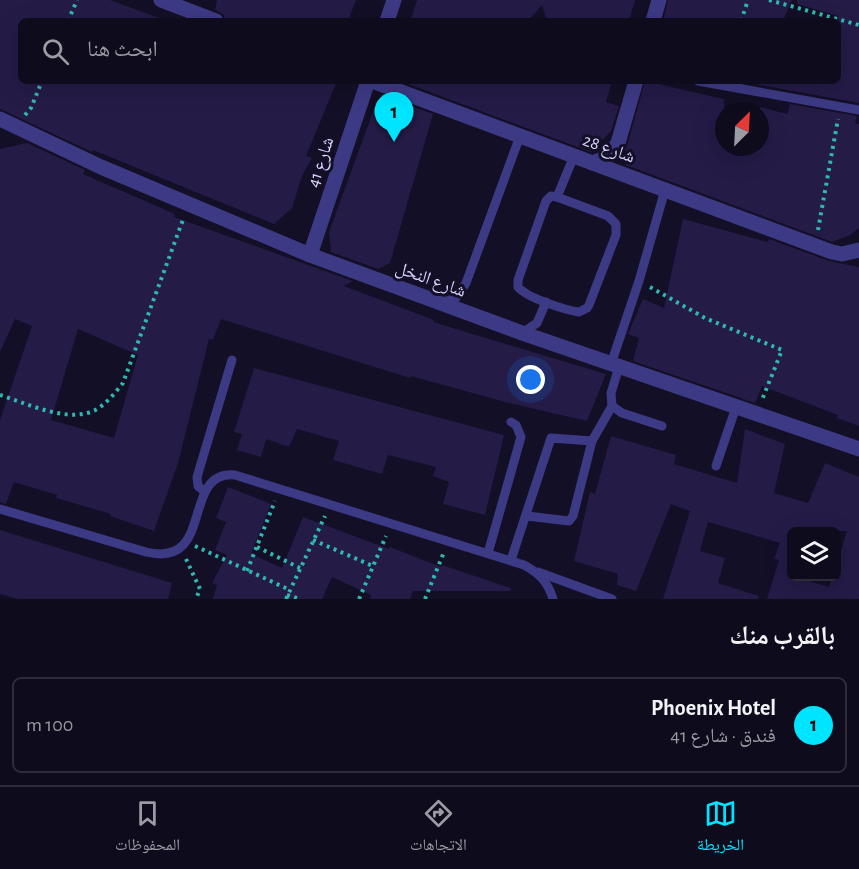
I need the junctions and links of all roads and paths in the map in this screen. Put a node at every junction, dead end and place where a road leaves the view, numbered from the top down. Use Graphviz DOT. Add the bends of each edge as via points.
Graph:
graph roads {
  1 [pos="77,0"];
  2 [pos="161,0"];
  3 [pos="394,0"];
  4 [pos="659,0"];
  5 [pos="748,0"];
  6 [pos="770,0"];
  7 [pos="191,5"];
  8 [pos="69,18"];
  9 [pos="211,18"];
  10 [pos="388,18"];
  11 [pos="654,18"];
  12 [pos="742,18"];
  13 [pos="834,18"];
  14 [pos="841,20"];
  15 [pos="859,25"];
  16 [pos="41,84"];
  17 [pos="367,84"];
  18 [pos="380,84"];
  19 [pos="635,84"];
  20 [pos="715,84"];
  21 [pos="840,106"];
  22 [pos="859,110"];
  23 [pos="0,119"];
  24 [pos="15,126"];
  25 [pos="0,131"];
  26 [pos="520,136"];
  27 [pos="574,156"];
  28 [pos="592,163"];
  29 [pos="665,190"];
  30 [pos="558,197"];
  31 [pos="188,205"];
  32 [pos="814,245"];
  33 [pos="859,250"];
  34 [pos="310,255"];
  35 [pos="639,281"];
  36 [pos="546,302"];
  37 [pos="439,303"];
  38 [pos="522,333"];
  39 [pos="232,360"];
  40 [pos="615,365"];
  41 [pos="0,395"];
  42 [pos="612,405"];
  43 [pos="736,407"];
  44 [pos="756,414"];
  45 [pos="511,422"];
  46 [pos="662,426"];
  47 [pos="592,441"];
  48 [pos="859,449"];
  49 [pos="716,466"];
  50 [pos="280,489"];
  51 [pos="205,492"];
  52 [pos="330,505"];
  53 [pos="0,509"];
  54 [pos="527,516"];
  55 [pos="391,523"];
  56 [pos="313,540"];
  57 [pos="449,541"];
  58 [pos="183,545"];
  59 [pos="257,547"];
  60 [pos="488,553"];
  61 [pos="511,560"];
  62 [pos="373,566"];
  63 [pos="300,568"];
  64 [pos="247,571"];
  65 [pos="537,572"];
  66 [pos="288,595"];
  67 [pos="196,599"];
  68 [pos="300,599"];
  69 [pos="359,599"];
  70 [pos="425,599"];
  71 [pos="553,599"];
  72 [pos="612,599"];
  1 -- 8 [label="path"];
  2 -- 7 [label="street"];
  3 -- 10 [label="street"];
  4 -- 11 [label="street"];
  5 -- 12 [label="path"];
  6 -- 13 [label="path"];
  7 -- 9 [label="street"];
  14 -- 15 [label="path"];
  16 -- 24 [label="path" via="31,108"];
  17 -- 34 [label="street, شارع 41"];
  18 -- 26 [label="street, شارع 28"];
  19 -- 28 [label="street" via="614,151"];
  20 -- 21 [label="lane"];
  21 -- 22 [label="lane"];
  21 -- 32 [label="path"];
  23 -- 24 [label="street, شارع النخل"];
  24 -- 25 [label="street"];
  24 -- 31 [label="street, شارع النخل"];
  26 -- 27 [label="street, شارع 28"];
  26 -- 37 [label="lane" via="466,283 456,298"];
  27 -- 28 [label="street, شارع 28"];
  27 -- 30 [label="lane"];
  28 -- 29 [label="street, شارع 28"];
  29 -- 32 [label="street, شارع 28"];
  29 -- 35 [label="lane"];
  30 -- 36 [label="lane" via="551,196 546,201 518,284 523,292"];
  30 -- 36 [label="lane" via="608,216 617,230 587,308 575,311"];
  31 -- 34 [label="street, شارع النخل"];
  31 -- 41 [label="path" via="123,383 108,400 88,413 58,414"];
  32 -- 33 [label="street, شارع 28" via="842,254"];
  34 -- 37 [label="street, شارع النخل"];
  35 -- 40 [label="lane"];
  35 -- 44 [label="path" via="705,318 782,350"];
  36 -- 38 [label="lane" via="537,323"];
  37 -- 38 [label="street, شارع النخل"];
  38 -- 40 [label="street, شارع النخل"];
  39 -- 51 [label="lane" via="197,477 198,486"];
  40 -- 42 [label="lane"];
  40 -- 43 [label="street, شارع النخل"];
  42 -- 46 [label="lane" via="622,413"];
  42 -- 47 [label="lane"];
  43 -- 44 [label="street, شارع النخل"];
  43 -- 49 [label="lane"];
  44 -- 48 [label="street, شارع النخل"];
  45 -- 60 [label="lane" via="521,437"];
  47 -- 54 [label="lane" via="552,438"];
  47 -- 54 [label="lane" via="569,521"];
  50 -- 51 [label="lane" via="225,474 209,483"];
  50 -- 52 [label="lane"];
  50 -- 59 [label="path"];
  51 -- 58 [label="lane"];
  52 -- 55 [label="lane"];
  52 -- 56 [label="path"];
  53 -- 58 [label="lane" via="158,555"];
  54 -- 61 [label="lane"];
  55 -- 57 [label="lane"];
  55 -- 62 [label="path"];
  56 -- 62 [label="path"];
  56 -- 63 [label="path"];
  57 -- 60 [label="lane"];
  57 -- 70 [label="path"];
  58 -- 64 [label="path"];
  58 -- 67 [label="path" via="200,589"];
  59 -- 63 [label="path"];
  59 -- 64 [label="path"];
  60 -- 61 [label="lane"];
  61 -- 65 [label="lane"];
  62 -- 69 [label="path"];
  63 -- 66 [label="path"];
  64 -- 66 [label="path"];
  65 -- 71 [label="lane"];
  65 -- 72 [label="lane"];
  66 -- 68 [label="path"];
}
